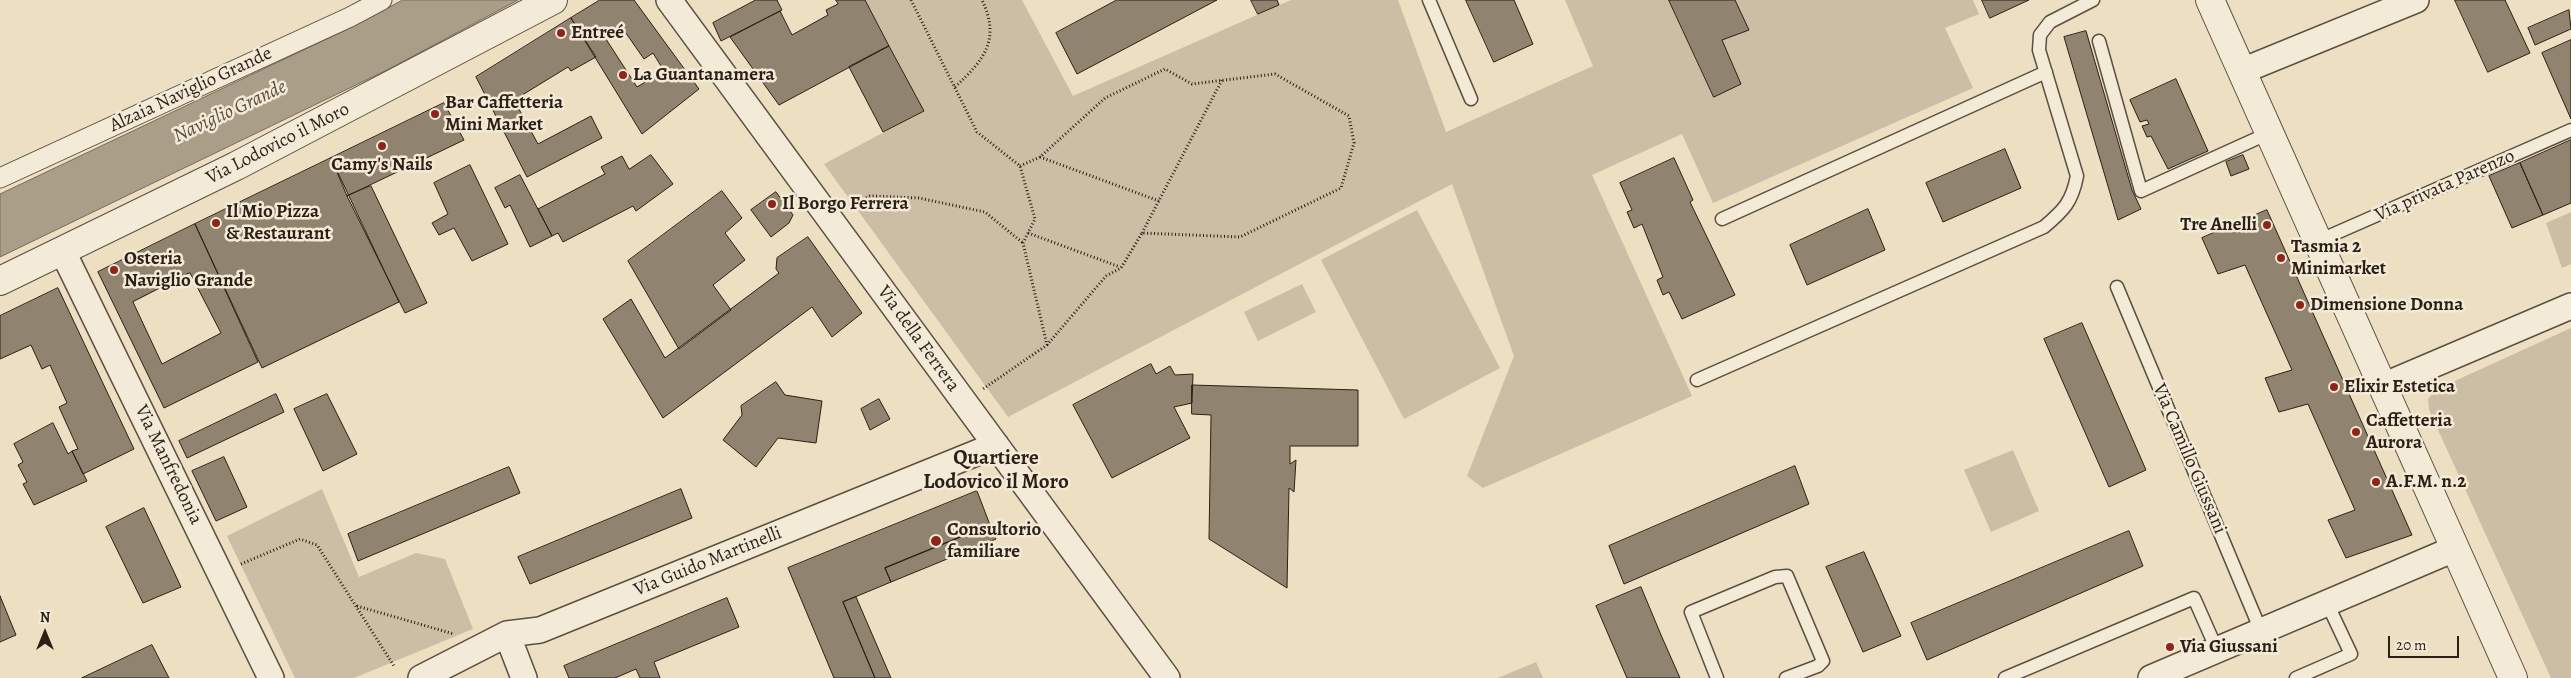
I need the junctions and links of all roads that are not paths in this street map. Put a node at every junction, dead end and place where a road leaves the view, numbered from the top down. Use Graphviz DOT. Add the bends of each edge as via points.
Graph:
graph roads {
  1 [pos="382,0"];
  2 [pos="553,0"];
  3 [pos="669,0"];
  4 [pos="1429,0"];
  5 [pos="2093,0"];
  6 [pos="2210,0"];
  7 [pos="2416,0"];
  8 [pos="2098,41"];
  9 [pos="2242,71"];
  10 [pos="2046,72"];
  11 [pos="1472,99"];
  12 [pos="2571,130"];
  13 [pos="2269,133"];
  14 [pos="0,178"];
  15 [pos="1722,219"];
  16 [pos="2318,241"];
  17 [pos="63,252"];
  18 [pos="0,281"];
  19 [pos="2117,287"];
  20 [pos="2571,306"];
  21 [pos="1697,380"];
  22 [pos="2383,386"];
  23 [pos="996,445"];
  24 [pos="2454,549"];
  25 [pos="2327,603"];
  26 [pos="2262,631"];
  27 [pos="507,634"];
  28 [pos="2217,650"];
  29 [pos="271,678"];
  30 [pos="421,678"];
  31 [pos="524,678"];
  32 [pos="1167,678"];
  33 [pos="1717,678"];
  34 [pos="1786,678"];
  35 [pos="2005,678"];
  36 [pos="2151,678"];
  37 [pos="2296,678"];
  38 [pos="2513,678"];
  1 -- 14 [label="street, Alzaia Naviglio Grande"];
  2 -- 17 [label="street, Via Lodovico il Moro" via="236,166"];
  3 -- 23 [label="street, Via della Ferrera"];
  4 -- 11 [label="lane"];
  5 -- 10 [label="lane" via="2050,22 2040,35 2039,50"];
  6 -- 9 [label="street"];
  7 -- 9 [label="street"];
  8 -- 13 [label="lane" via="2141,191"];
  9 -- 13 [label="street"];
  10 -- 15 [label="lane"];
  10 -- 21 [label="lane" via="2077,176 2074,192 2064,211 2044,227"];
  12 -- 16 [label="lane, Via privata Parenzo"];
  13 -- 16 [label="street"];
  16 -- 22 [label="street"];
  17 -- 18 [label="street, Via Lodovico il Moro"];
  17 -- 29 [label="street, Via Manfredonia"];
  19 -- 26 [label="lane, Via Camillo Giussani"];
  20 -- 22 [label="street"];
  22 -- 24 [label="street"];
  23 -- 27 [label="street, Via Guido Martinelli" via="540,630"];
  23 -- 32 [label="street, Via della Ferrera"];
  24 -- 25 [label="street"];
  24 -- 38 [label="street"];
  25 -- 26 [label="street"];
  25 -- 37 [label="lane" via="2352,654"];
  26 -- 28 [label="street"];
  27 -- 30 [label="street, Via Guido Martinelli"];
  27 -- 31 [label="street"];
  28 -- 35 [label="lane" via="2194,598"];
  28 -- 36 [label="street"];
  33 -- 34 [label="lane" via="1691,612 1775,577 1787,576 1823,661"];
}
